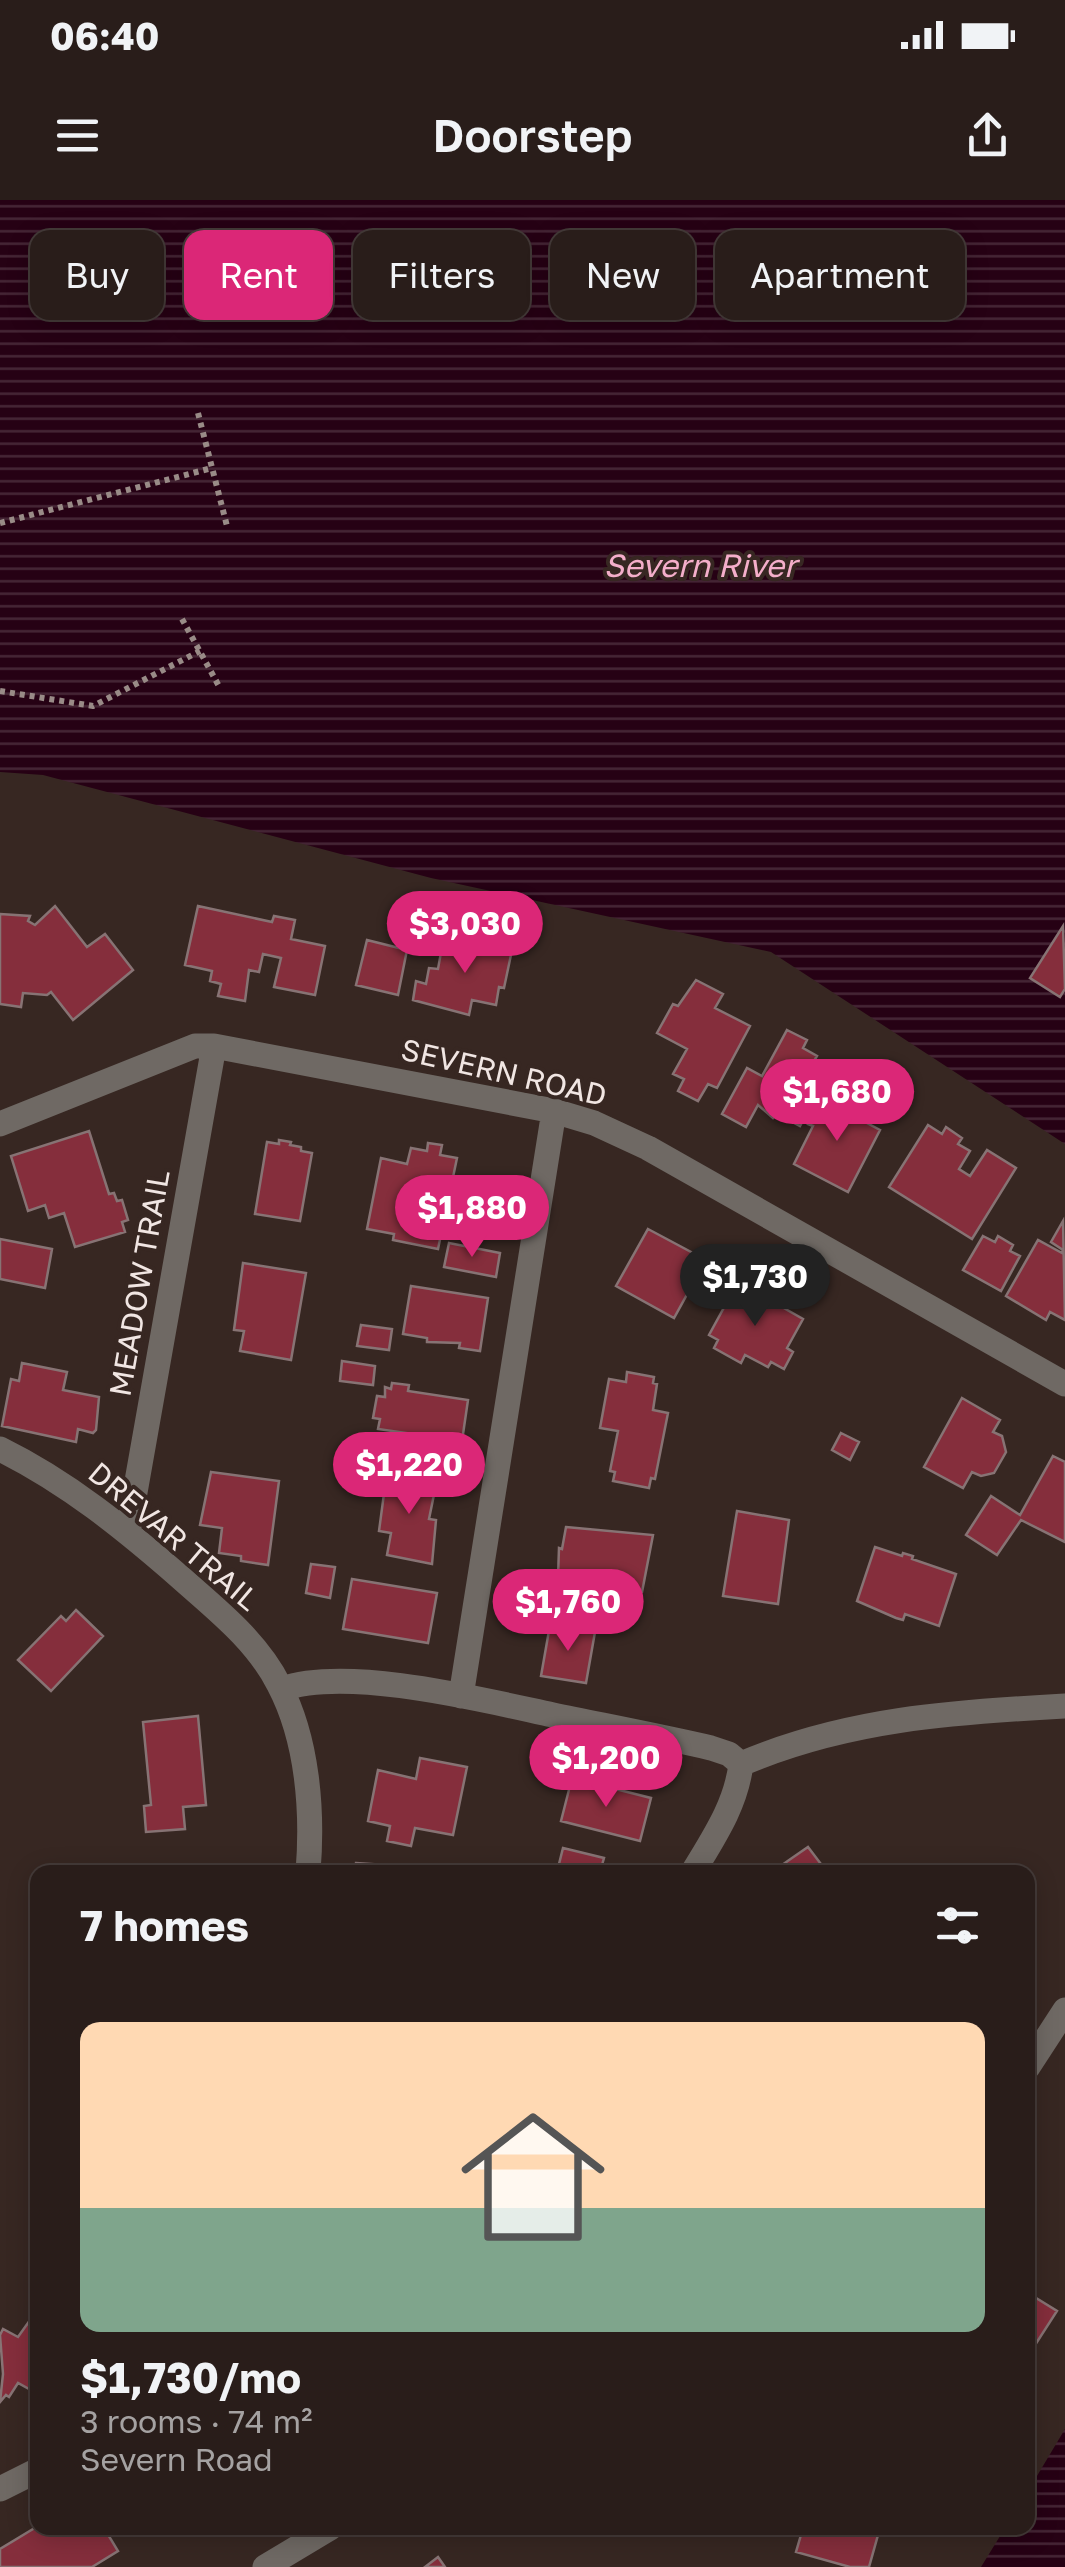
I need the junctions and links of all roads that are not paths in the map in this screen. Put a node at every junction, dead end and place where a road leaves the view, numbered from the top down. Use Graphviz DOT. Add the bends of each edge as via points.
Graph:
graph roads {
  1 [pos="214,1046"];
  2 [pos="554,1111"];
  3 [pos="0,1124"];
  4 [pos="1065,1384"];
  5 [pos="0,1449"];
  6 [pos="128,1532"];
  7 [pos="282,1690"];
  8 [pos="461,1696"];
  9 [pos="1065,1706"];
  10 [pos="741,1764"];
  11 [pos="308,1865"];
  12 [pos="697,1865"];
  13 [pos="1065,2010"];
  14 [pos="1035,2057"];
  15 [pos="30,2474"];
  16 [pos="0,2490"];
  17 [pos="319,2535"];
  18 [pos="266,2567"];
  1 -- 2 [label="street, SEVERN ROAD"];
  1 -- 3 [label="street, SEVERN ROAD" via="176,1051"];
  1 -- 6 [label="street, MEADOW TRAIL"];
  2 -- 4 [label="street, SEVERN ROAD" via="648,1148"];
  2 -- 8 [label="street"];
  5 -- 6 [label="street, DREVAR TRAIL"];
  6 -- 7 [label="street, DREVAR TRAIL" via="222,1614"];
  7 -- 8 [label="street" via="325,1681"];
  7 -- 11 [label="street, DREVAR TRAIL" via="305,1772"];
  8 -- 10 [label="street" via="693,1744"];
  9 -- 10 [label="street" via="892,1719"];
  10 -- 12 [label="street" via="730,1809"];
  13 -- 14 [label="street"];
  15 -- 16 [label="street"];
  17 -- 18 [label="street"];
}
